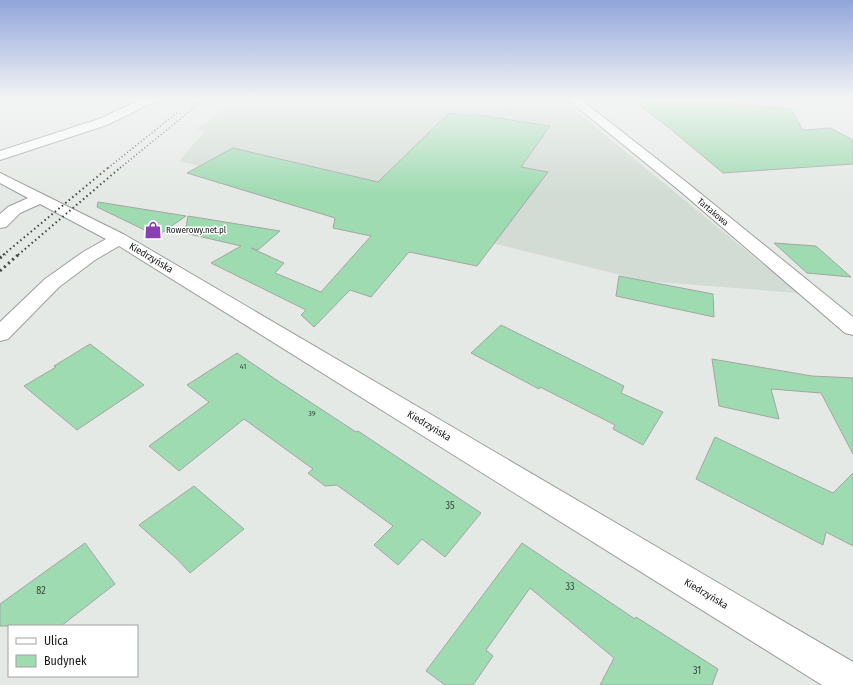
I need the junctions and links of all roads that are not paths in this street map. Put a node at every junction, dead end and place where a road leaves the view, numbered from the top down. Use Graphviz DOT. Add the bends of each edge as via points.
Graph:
graph roads {
  1 [pos="80,130"];
  2 [pos="612,130"];
  3 [pos="0,156"];
  4 [pos="0,177"];
  5 [pos="41,198"];
  6 [pos="0,223"];
  7 [pos="120,239"];
  8 [pos="853,328"];
  9 [pos="0,334"];
  10 [pos="853,683"];
  1 -- 3 [label="street"];
  2 -- 8 [label="street, Tartakowa"];
  4 -- 5 [label="street, Kiedrzyńska"];
  5 -- 6 [label="street" via="14,210"];
  5 -- 7 [label="street, Kiedrzyńska"];
  7 -- 9 [label="street" via="89,256 52,283"];
  7 -- 10 [label="street, Kiedrzyńska"];
}
